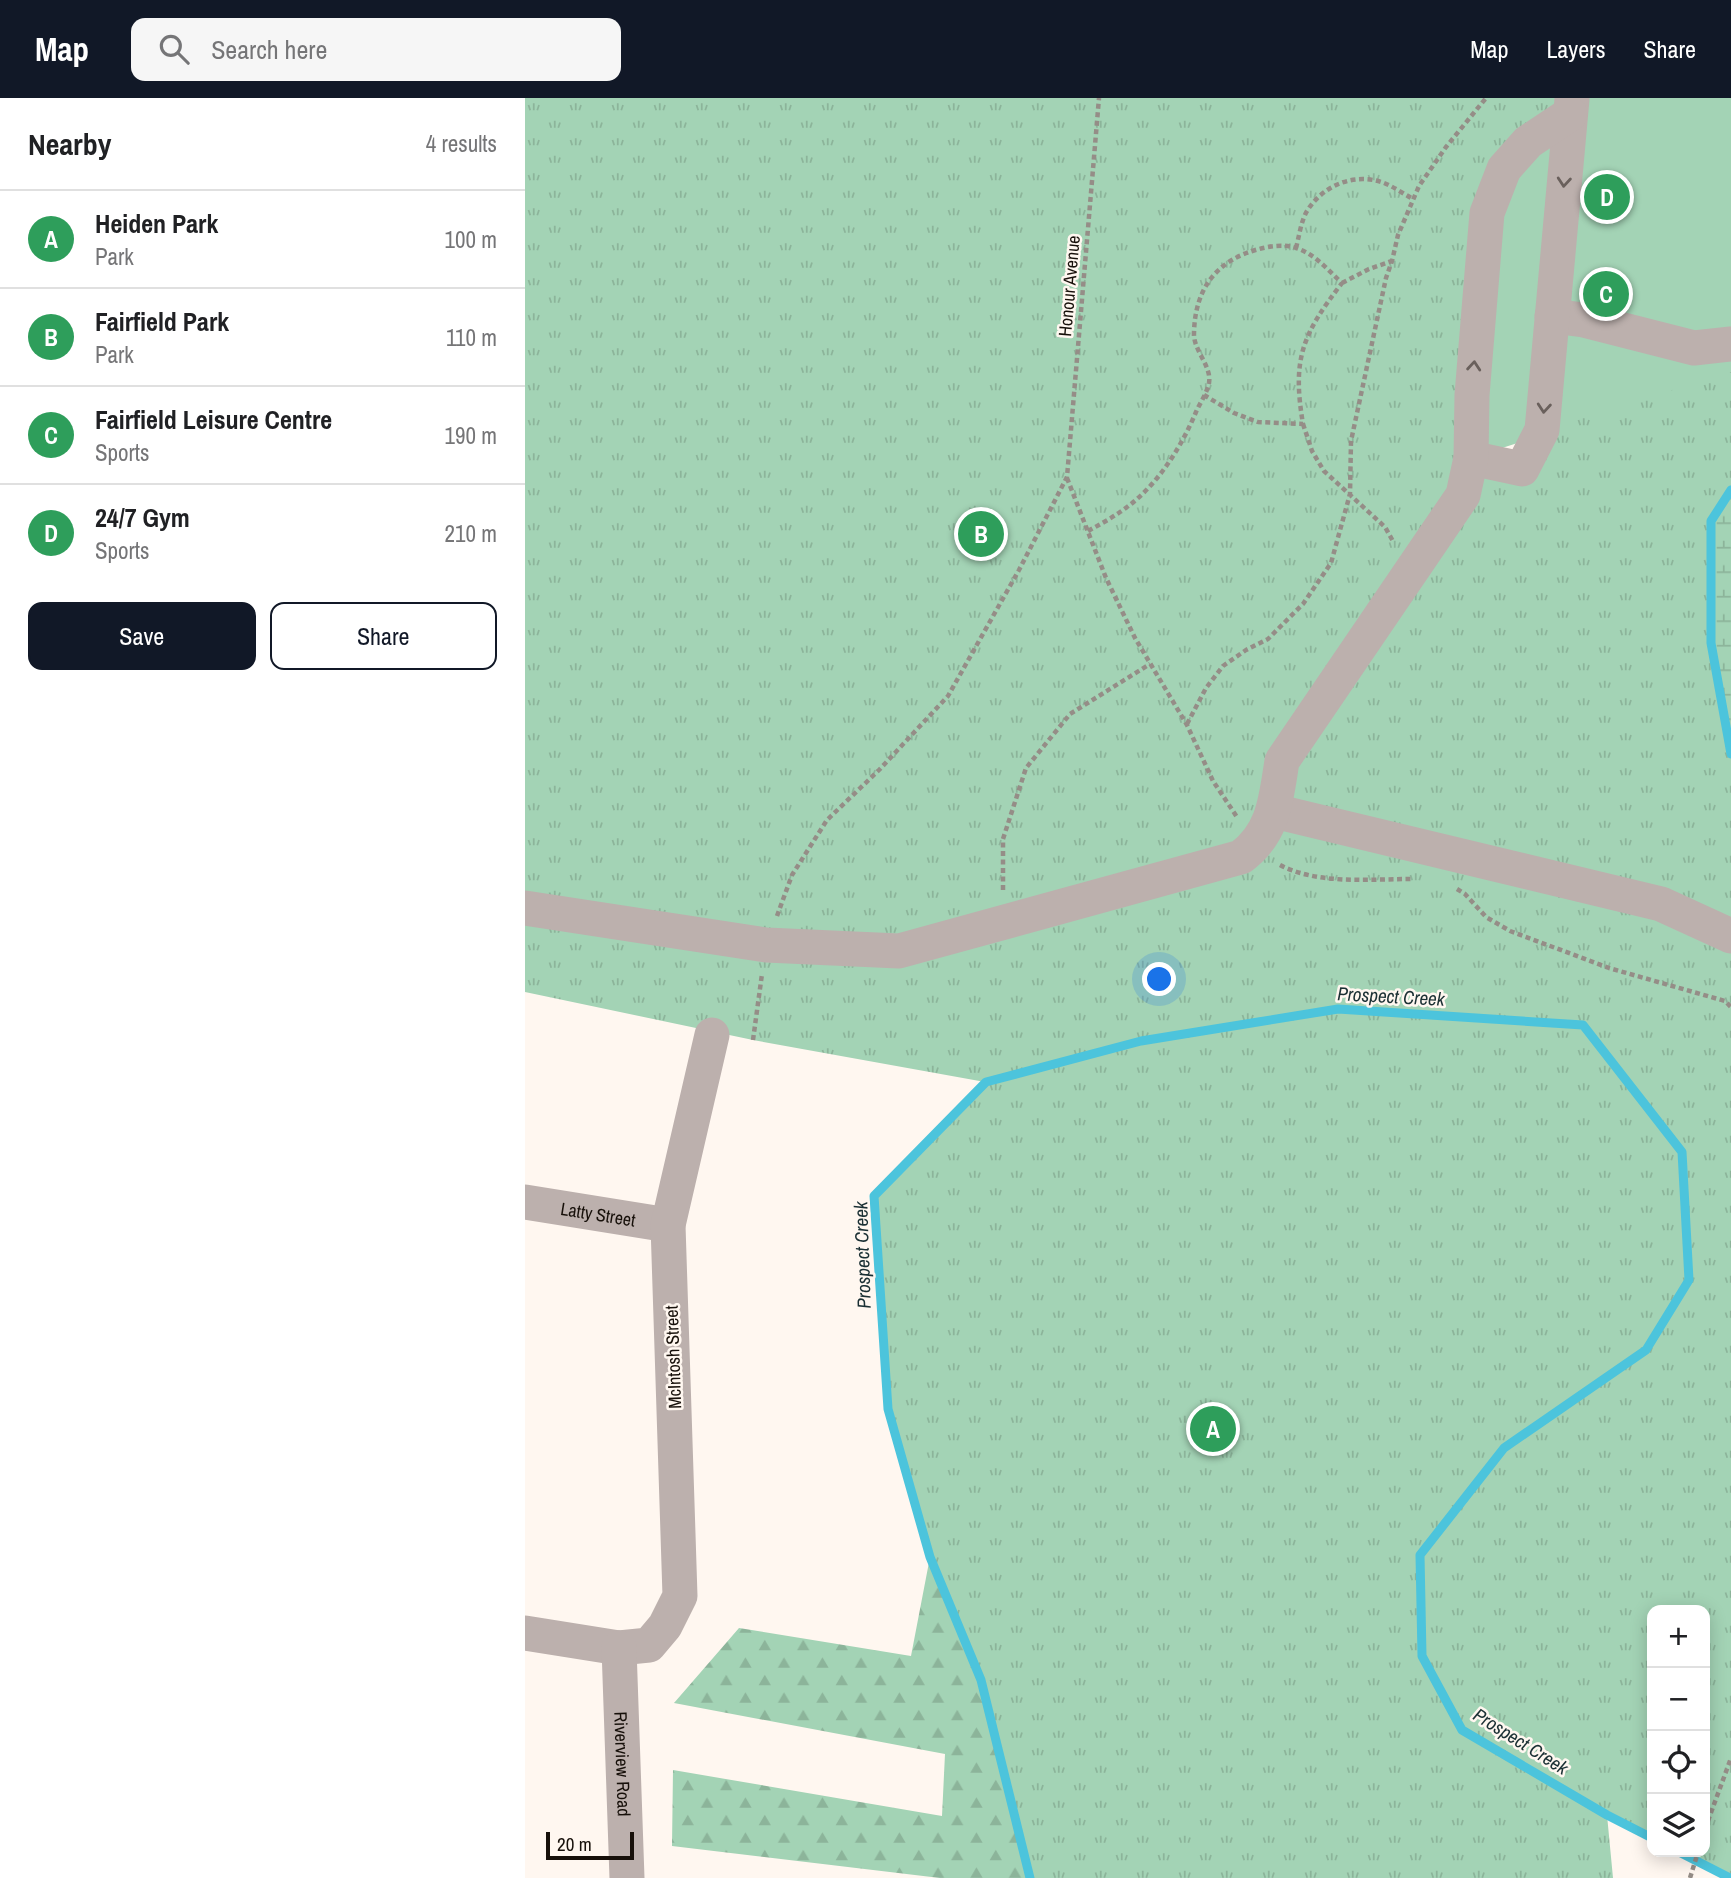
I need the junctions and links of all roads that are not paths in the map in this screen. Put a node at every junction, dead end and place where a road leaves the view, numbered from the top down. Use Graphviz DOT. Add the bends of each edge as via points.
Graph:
graph roads {
  1 [pos="1571,106"];
  2 [pos="1552,316"];
  3 [pos="1731,344"];
  4 [pos="1471,458"];
  5 [pos="1274,811"];
  6 [pos="525,908"];
  7 [pos="1731,936"];
  8 [pos="712,1035"];
  9 [pos="525,1202"];
  10 [pos="669,1225"];
  11 [pos="525,1633"];
  12 [pos="619,1648"];
  13 [pos="627,1878"];
  1 -- 2 [label="street, one-way"];
  4 -- 1 [label="street, one-way" via="1487,213 1504,169"];
  2 -- 3 [label="street" via="1693,348"];
  2 -- 4 [label="street, one-way" via="1542,430 1522,469"];
  4 -- 5 [label="street" via="1463,495 1282,761"];
  5 -- 6 [label="street" via="1257,846 1241,858 899,951 765,945"];
  5 -- 7 [label="street" via="1661,904"];
  8 -- 10 [label="street, McIntosh Street"];
  9 -- 10 [label="street, Latty Street"];
  10 -- 12 [label="street, McIntosh Street" via="680,1596 649,1645"];
  11 -- 12 [label="street"];
  12 -- 13 [label="street, Riverview Road"];
}
